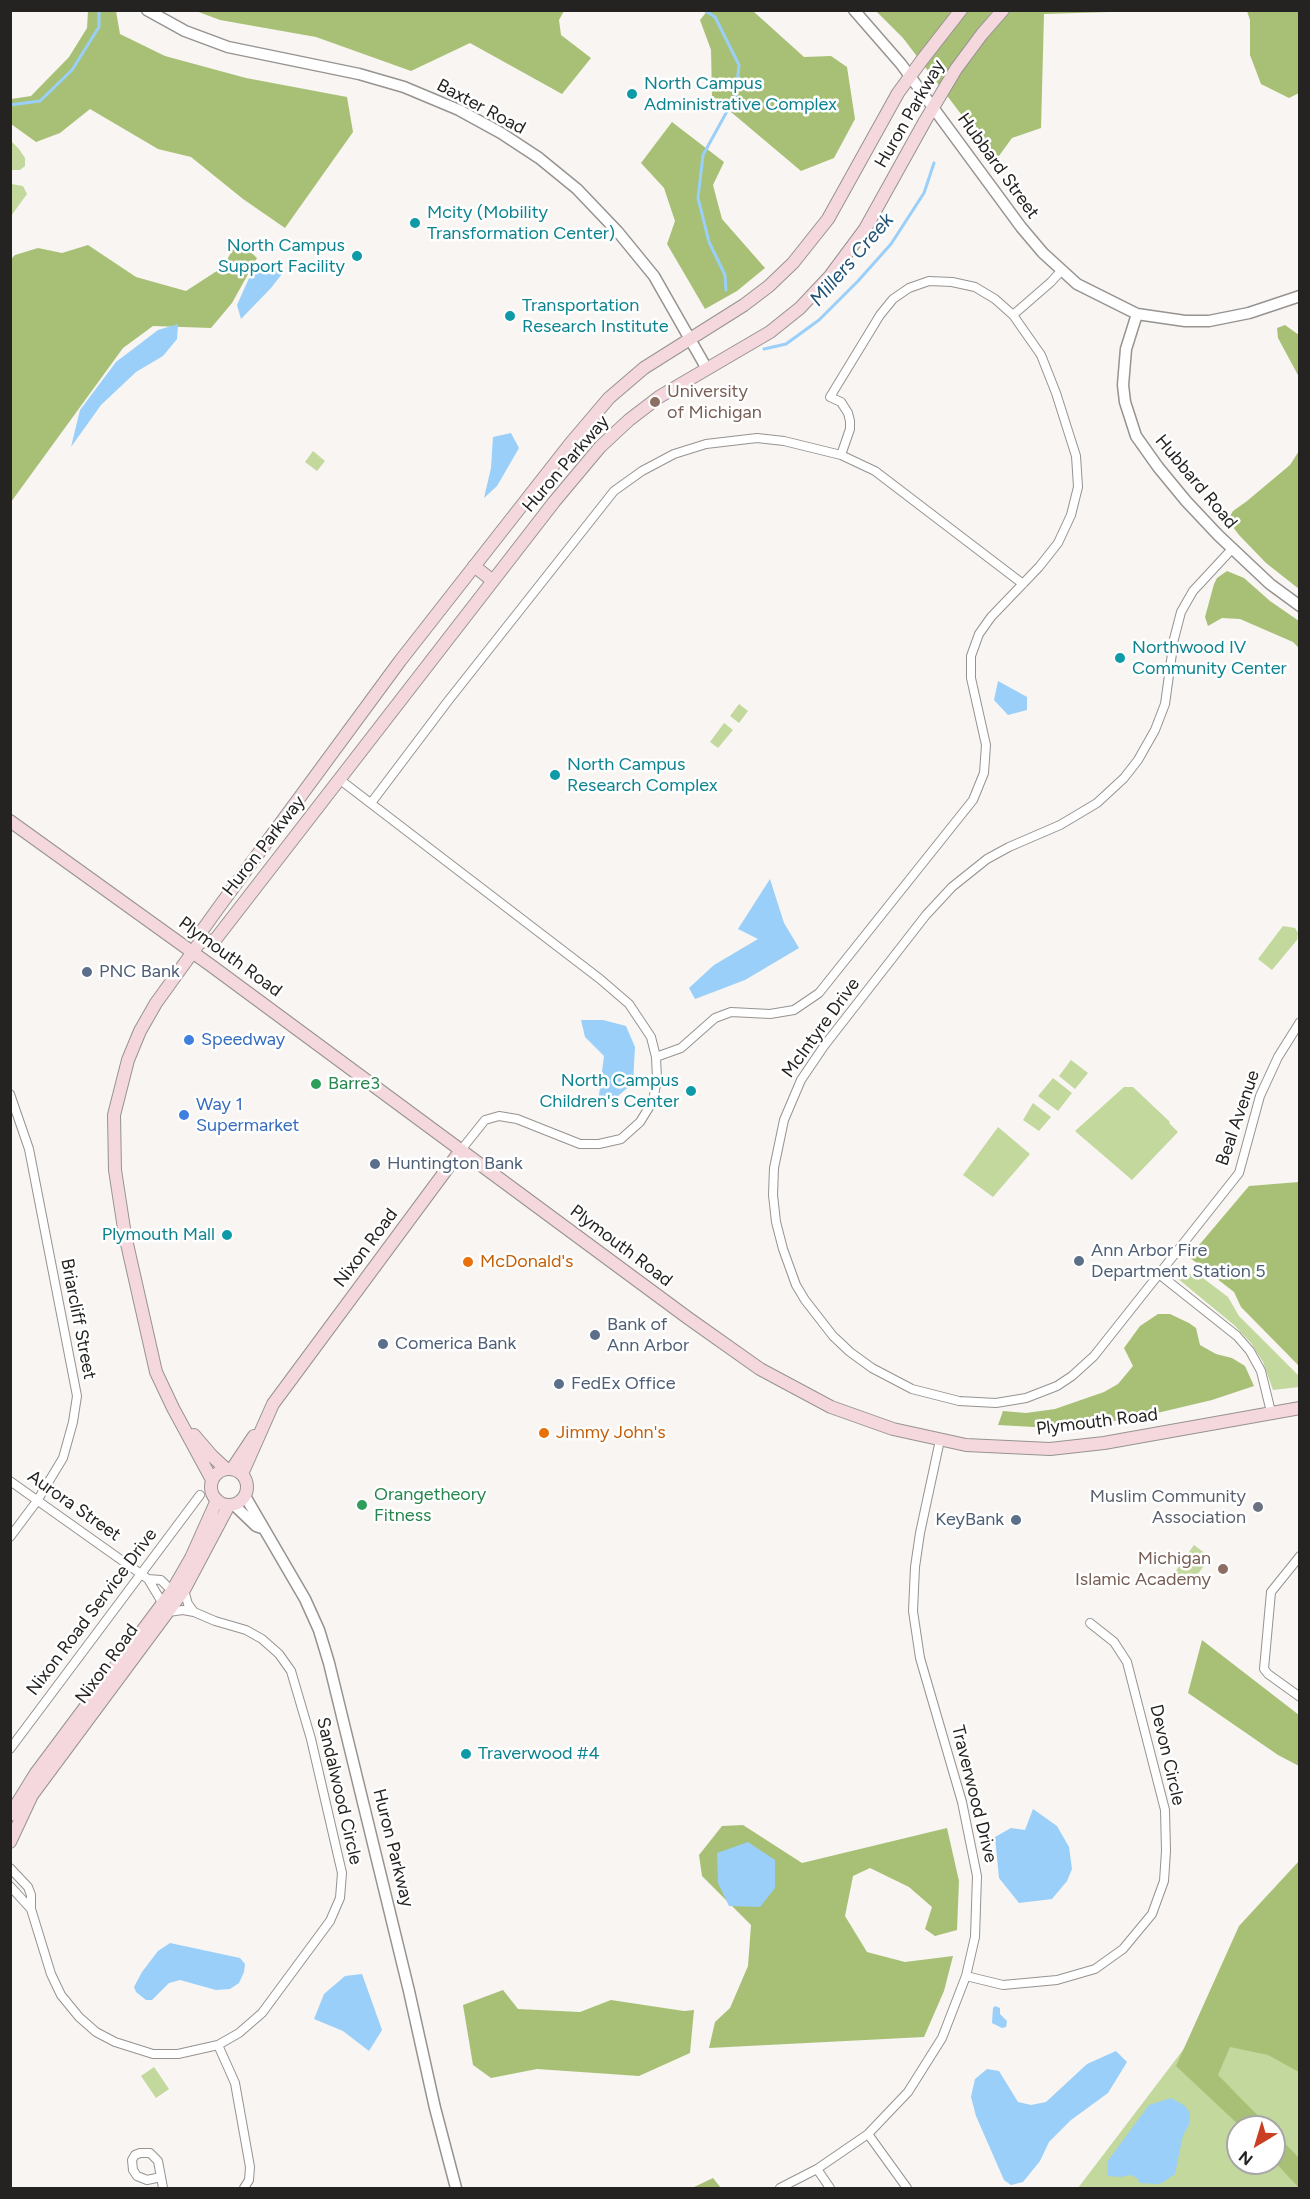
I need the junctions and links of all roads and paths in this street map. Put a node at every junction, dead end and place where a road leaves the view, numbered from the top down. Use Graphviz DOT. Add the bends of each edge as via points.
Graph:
graph roads {
  1 [pos="147,10"];
  2 [pos="854,10"];
  3 [pos="961,10"];
  4 [pos="1003,10"];
  5 [pos="910,75"];
  6 [pos="933,106"];
  7 [pos="1061,271"];
  8 [pos="1299,297"];
  9 [pos="1137,314"];
  10 [pos="1013,315"];
  11 [pos="690,338"];
  12 [pos="707,369"];
  13 [pos="841,455"];
  14 [pos="1232,549"];
  15 [pos="474,566"];
  16 [pos="493,581"];
  17 [pos="1023,584"];
  18 [pos="1299,606"];
  19 [pos="330,755"];
  20 [pos="339,779"];
  21 [pos="371,803"];
  22 [pos="10,821"];
  23 [pos="197,947"];
  24 [pos="1299,1022"];
  25 [pos="656,1057"];
  26 [pos="10,1094"];
  27 [pos="461,1150"];
  28 [pos="1160,1274"];
  29 [pos="1299,1408"];
  30 [pos="1270,1412"];
  31 [pos="177,1416"];
  32 [pos="940,1440"];
  33 [pos="233,1471"];
  34 [pos="212,1480"];
  35 [pos="10,1481"];
  36 [pos="200,1495"];
  37 [pos="245,1496"];
  38 [pos="217,1500"];
  39 [pos="37,1501"];
  40 [pos="231,1505"];
  41 [pos="262,1528"];
  42 [pos="10,1537"];
  43 [pos="1299,1556"];
  44 [pos="145,1576"];
  45 [pos="178,1590"];
  46 [pos="164,1612"];
  47 [pos="194,1612"];
  48 [pos="1090,1623"];
  49 [pos="1299,1697"];
  50 [pos="10,1749"];
  51 [pos="10,1815"];
  52 [pos="10,1842"];
  53 [pos="10,1868"];
  54 [pos="10,1886"];
  55 [pos="31,1909"];
  56 [pos="966,1976"];
  57 [pos="218,2045"];
  58 [pos="868,2134"];
  59 [pos="817,2169"];
  60 [pos="161,2177"];
  61 [pos="164,2188"];
  62 [pos="244,2188"];
  63 [pos="456,2188"];
  64 [pos="780,2188"];
  65 [pos="830,2188"];
  66 [pos="907,2188"];
  1 -- 11 [label="street, Baxter Road" via="228,47 404,87 501,133 560,174 604,216 654,276"];
  2 -- 5 [label="street, Hubbard Street"];
  3 -- 5 [label="main road, Huron Parkway"];
  4 -- 6 [label="main road, Huron Parkway" via="956,69"];
  5 -- 6 [label="street, Hubbard Street"];
  5 -- 11 [label="main road, Huron Parkway" via="816,237 758,295"];
  6 -- 7 [label="street, Hubbard Street" via="1015,218"];
  6 -- 12 [label="main road, Huron Parkway" via="865,229 830,276 770,332"];
  7 -- 9 [label="street, Hubbard Street" via="1095,295"];
  7 -- 10 [label="street"];
  8 -- 9 [label="street, Hubbard Street" via="1250,314 1209,321"];
  9 -- 14 [label="street, Hubbard Road" via="1124,367 1130,423 1158,467"];
  10 -- 13 [label="street" via="975,287 952,282 929,281 892,299 830,397 841,402 850,421"];
  10 -- 17 [label="street" via="1041,355 1056,393 1076,456 1078,487 1058,543"];
  11 -- 12 [label="street, Baxter Road"];
  11 -- 15 [label="main road, Huron Parkway" via="644,368 609,398"];
  12 -- 16 [label="main road, Huron Parkway" via="659,397 617,430 585,464"];
  13 -- 17 [label="street" via="875,471"];
  13 -- 21 [label="street" via="757,438 706,444 674,454 614,491"];
  14 -- 18 [label="street, Hubbard Road"];
  14 -- 28 [label="street, McIntyre Drive" via="1193,591 1181,612 1166,704 1138,760 1097,804 987,860 939,900 801,1081 784,1120 774,1168 776,1222 789,1268 805,1300 833,1336 872,1368 934,1396 996,1403 1026,1398 1057,1386 1094,1356"];
  15 -- 16 [label="main road"];
  15 -- 19 [label="main road, Huron Parkway"];
  16 -- 20 [label="main road, Huron Parkway"];
  17 -- 25 [label="street" via="991,617 971,656 970,678 986,745 984,773 973,800 819,993 794,1010 770,1014 730,1012 715,1018 681,1048"];
  19 -- 20 [label="main road" via="331,767"];
  19 -- 23 [label="main road, Huron Parkway" via="201,932"];
  20 -- 21 [label="street"];
  20 -- 23 [label="main road, Huron Parkway" via="214,940"];
  21 -- 25 [label="street" via="629,1004 651,1037"];
  22 -- 23 [label="main road, Plymouth Road"];
  23 -- 27 [label="main road, Plymouth Road"];
  23 -- 31 [label="main road, Huron Parkway" via="140,1031 114,1115 115,1170 125,1235 156,1372"];
  24 -- 28 [label="street, Beal Avenue" via="1260,1096 1239,1173"];
  25 -- 27 [label="street" via="653,1101 640,1122 621,1139 580,1144 499,1116 485,1120"];
  26 -- 39 [label="street, Briarcliff Street" via="29,1149 76,1396 63,1458"];
  27 -- 32 [label="main road, Plymouth Road" via="760,1369 831,1407 893,1430"];
  27 -- 33 [label="main road, Nixon Road" via="273,1404"];
  28 -- 30 [label="street" via="1250,1351 1261,1371"];
  29 -- 30 [label="main road, Plymouth Road"];
  30 -- 32 [label="main road, Plymouth Road" via="1104,1443 1050,1449"];
  31 -- 33 [label="main road, Huron Parkway" via="212,1456"];
  31 -- 34 [label="main road, Huron Parkway"];
  32 -- 56 [label="street, Traverwood Drive" via="919,1544 913,1611 920,1658 962,1802 977,1876 975,1937"];
  33 -- 34 [label="main road" via="215,1475"];
  33 -- 37 [label="main road" via="247,1484"];
  34 -- 38 [label="main road" via="211,1491"];
  35 -- 39 [label="street, Aurora Street"];
  36 -- 44 [label="street, Nixon Road Service Drive"];
  37 -- 40 [label="main road"];
  37 -- 41 [label="street, Huron Parkway"];
  38 -- 40 [label="main road"];
  38 -- 45 [label="main road, Nixon Road"];
  39 -- 42 [label="street, Briarcliff Street"];
  39 -- 44 [label="street, Aurora Street"];
  40 -- 41 [label="street, Huron Parkway"];
  40 -- 45 [label="main road, Nixon Road"];
  41 -- 63 [label="street, Huron Parkway" via="305,1599 329,1663"];
  43 -- 49 [label="street" via="1271,1592 1264,1669"];
  44 -- 45 [label="street, Aurora Street"];
  44 -- 46 [label="street, Aurora Street"];
  44 -- 50 [label="street, Nixon Road Service Drive"];
  45 -- 46 [label="main road, Nixon Road"];
  45 -- 47 [label="street"];
  46 -- 47 [label="street, Sandalwood Circle"];
  46 -- 51 [label="main road, Nixon Road" via="36,1773"];
  46 -- 52 [label="main road, Nixon Road" via="32,1795"];
  47 -- 57 [label="street, Sandalwood Circle" via="262,1639 291,1671 342,1873 340,1898 330,1921 262,2013"];
  48 -- 56 [label="street, Devon Circle" via="1114,1642 1127,1662 1165,1810 1164,1881 1152,1914 1123,1949 1095,1969 1057,1980 1003,1986"];
  53 -- 55 [label="street, Sandalwood Circle" via="28,1887"];
  54 -- 55 [label="street, Sandalwood Circle"];
  55 -- 57 [label="street, Sandalwood Circle" via="61,1995 96,2032 153,2054 178,2054"];
  56 -- 58 [label="street, Traverwood Drive" via="942,2038 908,2092"];
  57 -- 62 [label="street" via="235,2083 250,2167"];
  58 -- 59 [label="street, Traverwood Drive"];
  58 -- 66 [label="street"];
  59 -- 64 [label="street, Traverwood Drive"];
  59 -- 65 [label="street"];
  60 -- 61 [label="street"];
}
